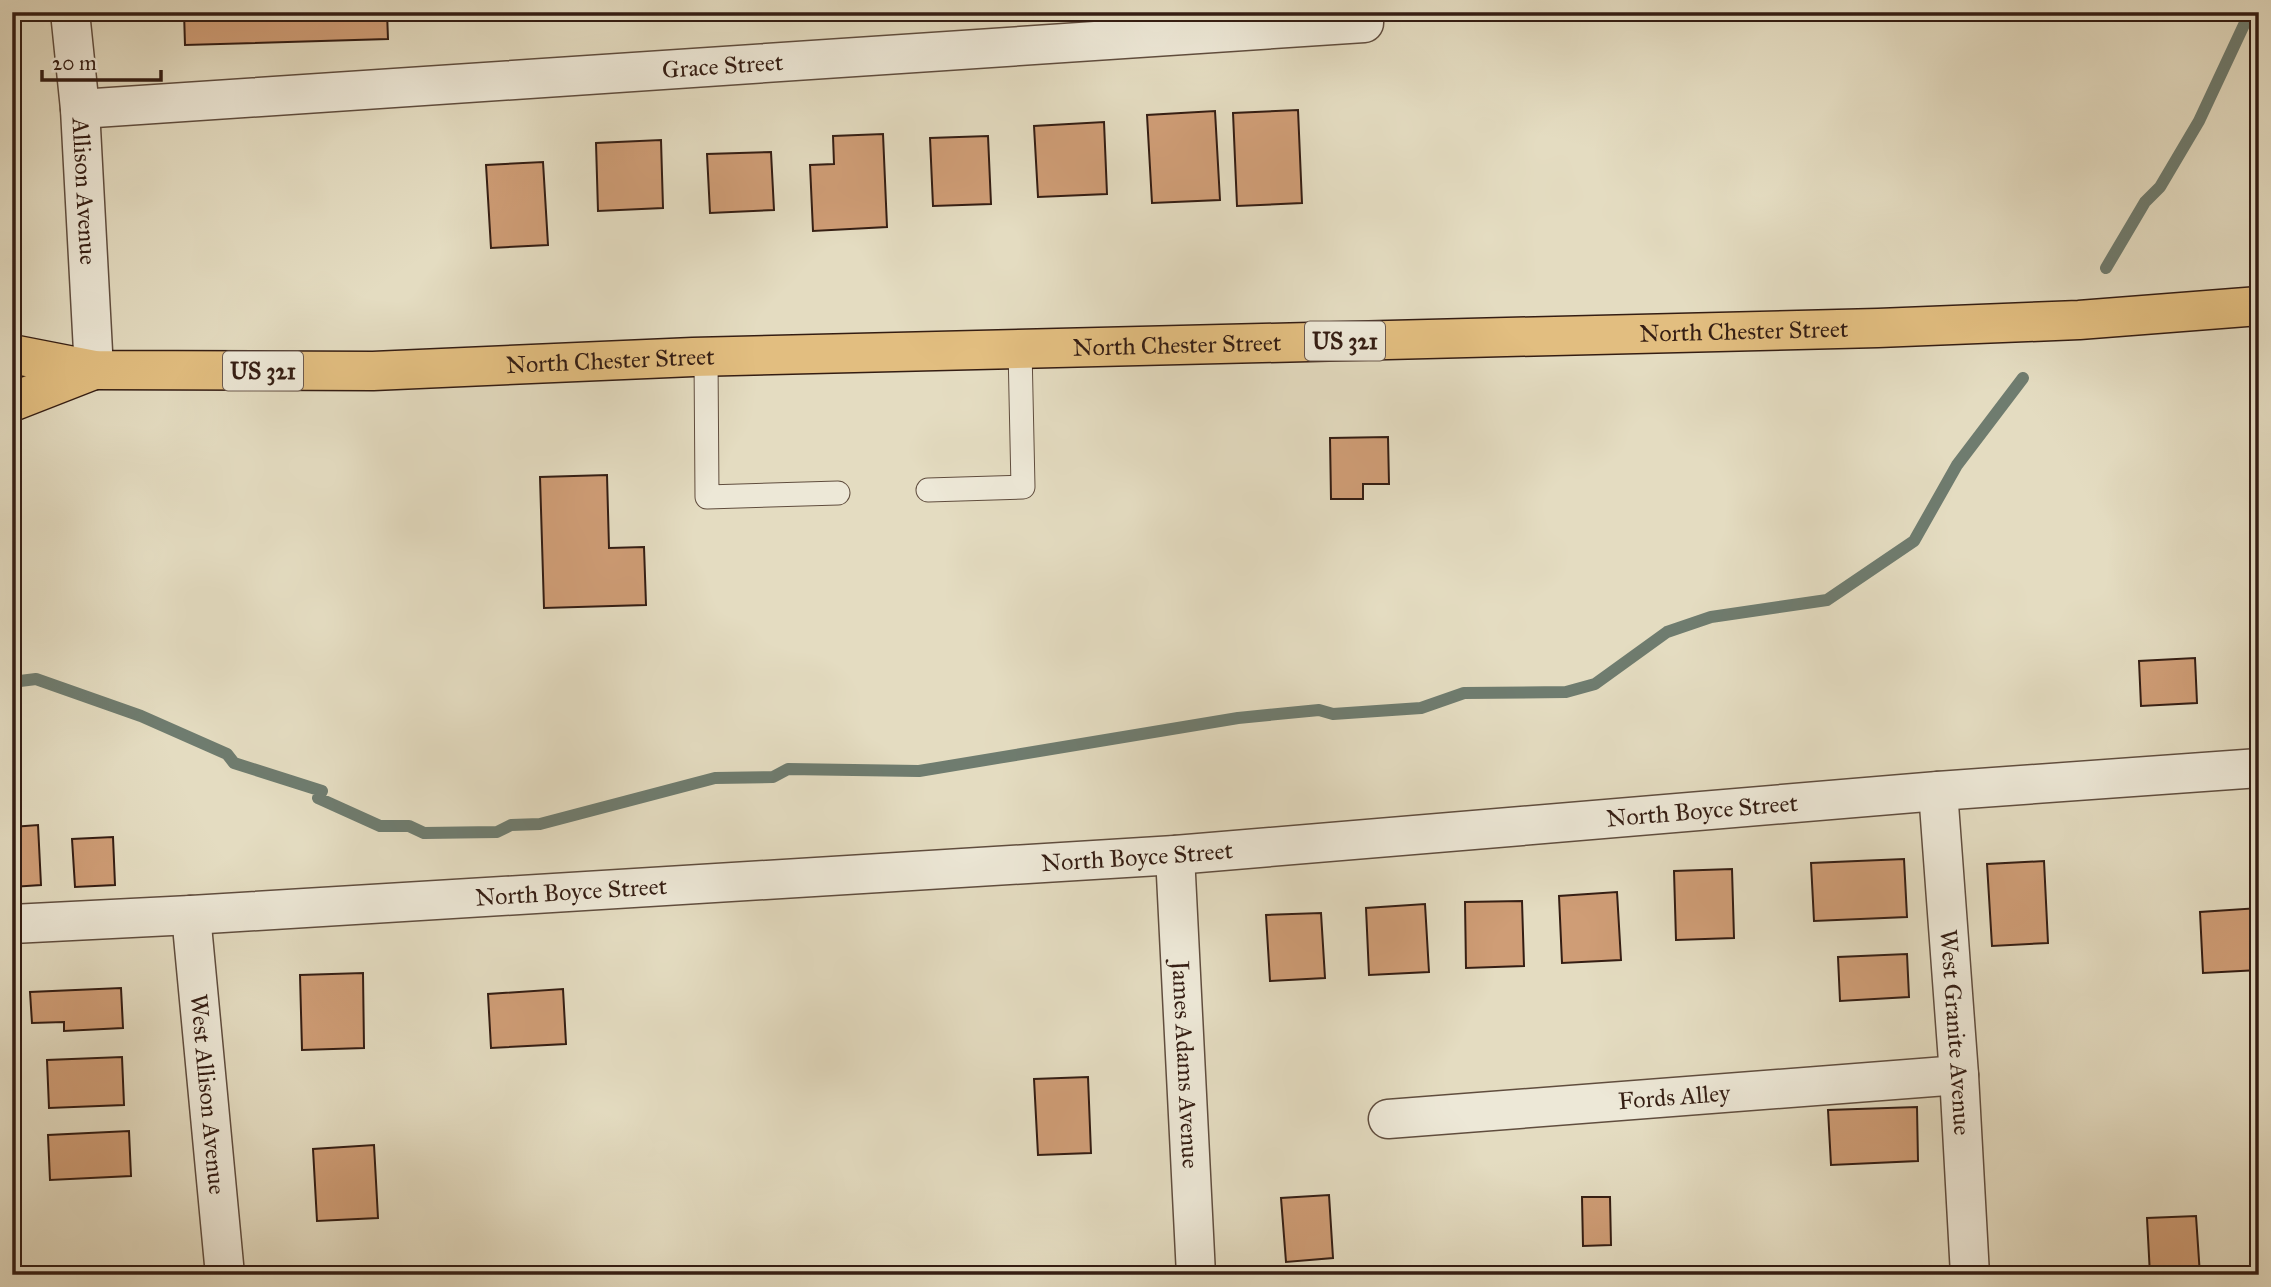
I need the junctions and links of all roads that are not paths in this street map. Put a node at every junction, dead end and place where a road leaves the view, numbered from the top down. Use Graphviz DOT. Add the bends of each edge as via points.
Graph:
graph roads {
  1 [pos="71,12"];
  2 [pos="1364,18"];
  3 [pos="80,109"];
  4 [pos="2259,306"];
  5 [pos="1020,349"];
  6 [pos="12,354"];
  7 [pos="706,357"];
  8 [pos="94,370"];
  9 [pos="12,402"];
  10 [pos="928,490"];
  11 [pos="838,493"];
  12 [pos="2259,768"];
  13 [pos="1938,790"];
  14 [pos="1175,855"];
  15 [pos="191,915"];
  16 [pos="12,924"];
  17 [pos="1959,1075"];
  18 [pos="1388,1119"];
  19 [pos="225,1275"];
  20 [pos="1196,1275"];
  21 [pos="1970,1275"];
  1 -- 3 [label="street, Allison Avenue"];
  2 -- 3 [label="street, Grace Street"];
  3 -- 8 [label="street, Allison Avenue"];
  4 -- 5 [label="main road, North Chester Street / US 321" via="2079,320 1878,328"];
  5 -- 7 [label="main road, North Chester Street / US 321"];
  5 -- 10 [label="lane" via="1023,487"];
  6 -- 8 [label="main road, North Chester Street / US 321"];
  7 -- 8 [label="main road, North Chester Street / US 321" via="373,371"];
  7 -- 11 [label="lane" via="707,496"];
  8 -- 9 [label="main road, North Chester Street / US 321"];
  12 -- 13 [label="street, North Boyce Street"];
  13 -- 14 [label="street, North Boyce Street"];
  13 -- 17 [label="street, West Granite Avenue"];
  14 -- 15 [label="street, North Boyce Street"];
  14 -- 20 [label="street, James Adams Avenue"];
  15 -- 16 [label="street, North Boyce Street"];
  15 -- 19 [label="street, West Allison Avenue"];
  17 -- 18 [label="street, Fords Alley"];
  17 -- 21 [label="street, West Granite Avenue"];
}
